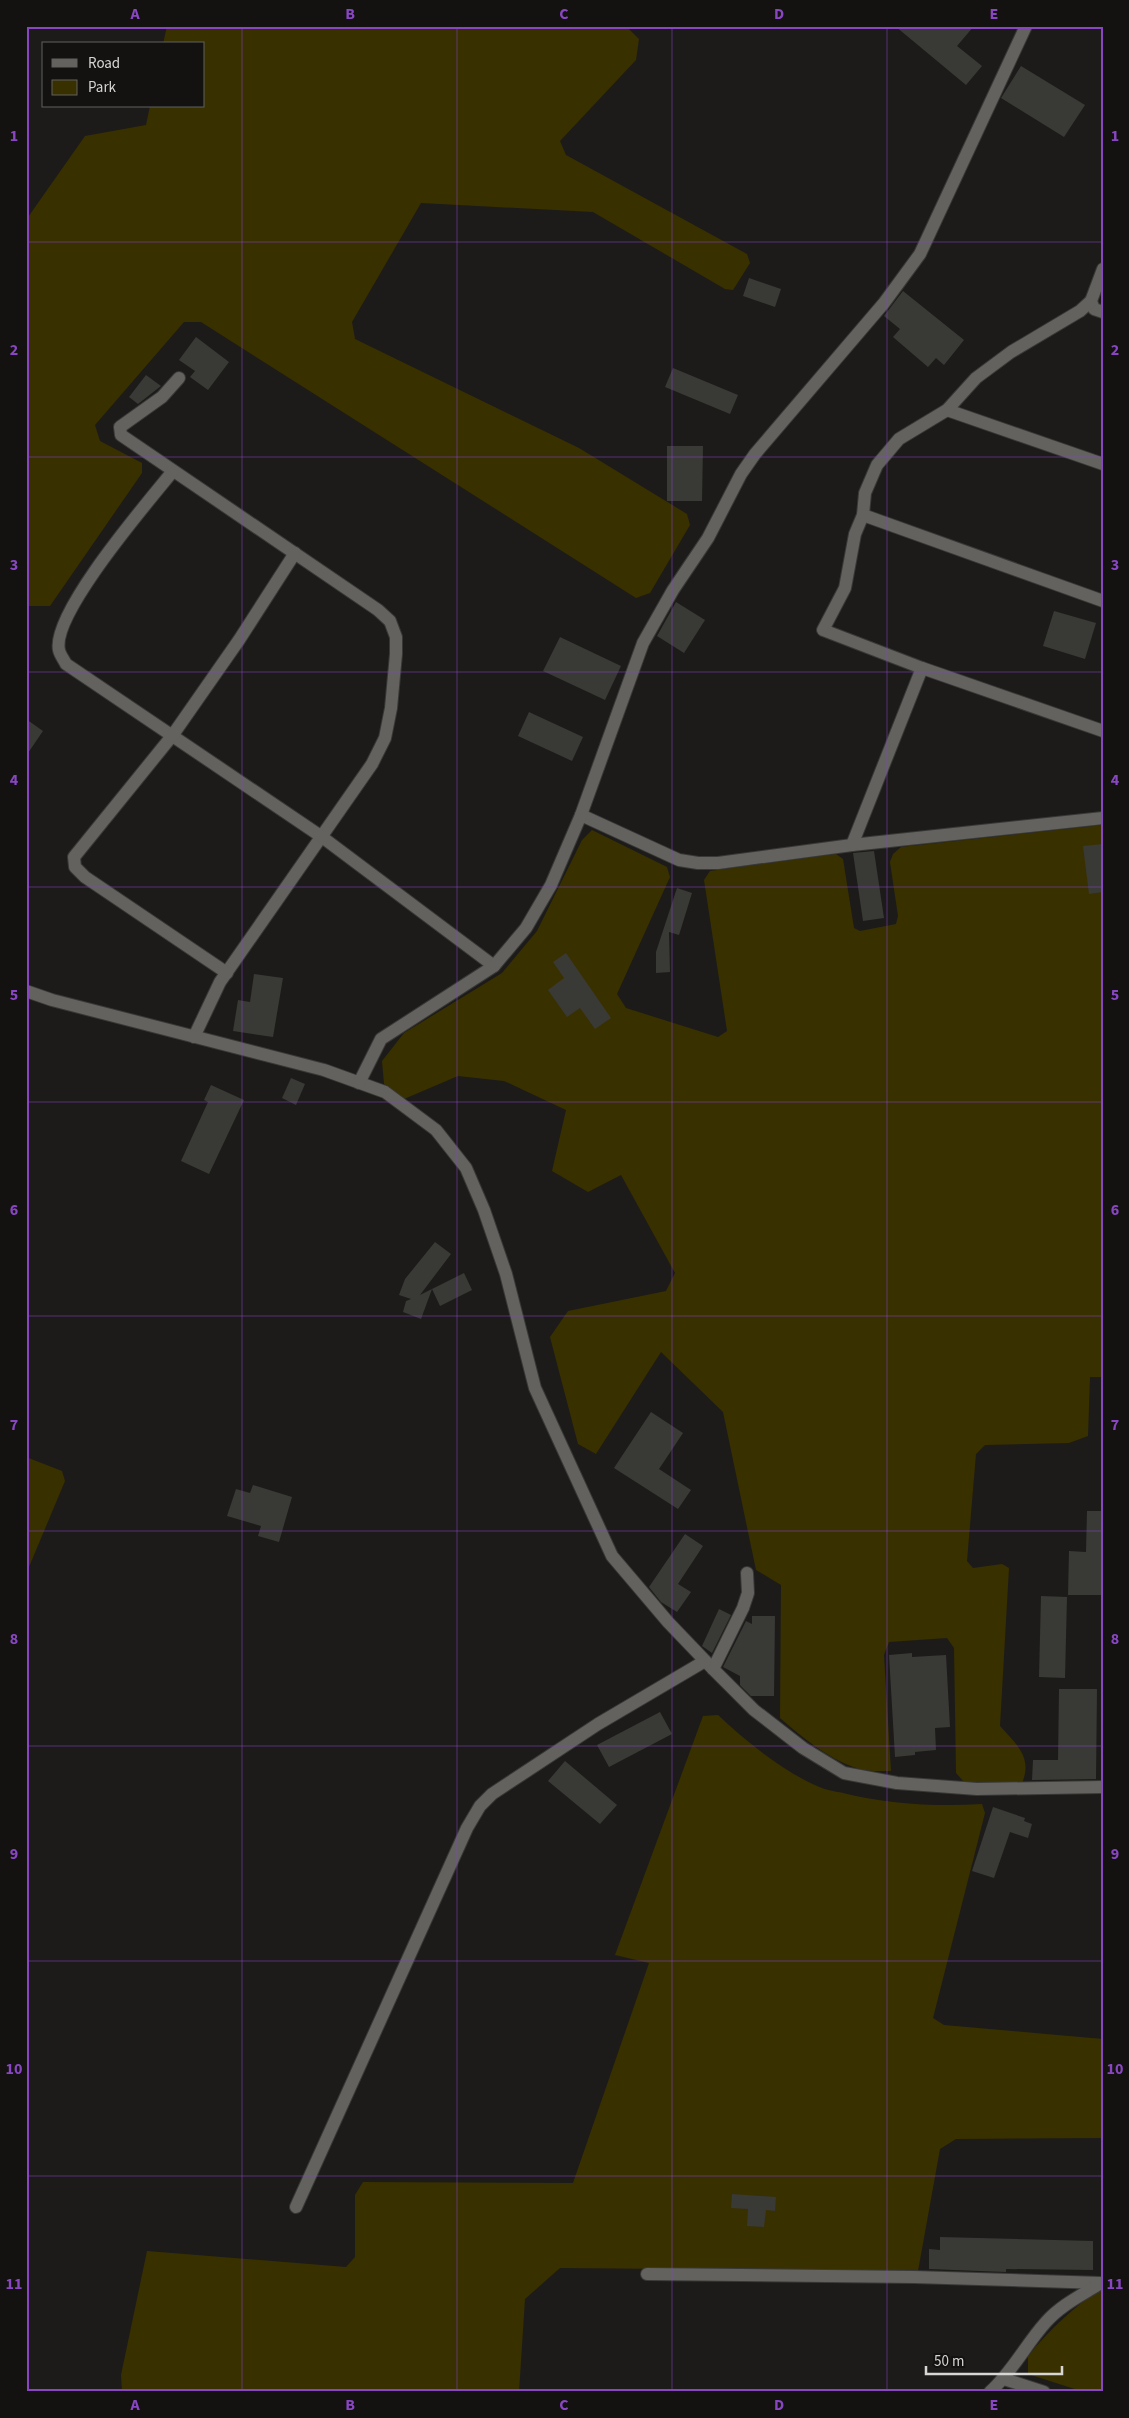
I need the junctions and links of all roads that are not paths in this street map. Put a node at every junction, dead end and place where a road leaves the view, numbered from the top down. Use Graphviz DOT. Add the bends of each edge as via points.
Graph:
graph roads {
  1 [pos="1026,26"];
  2 [pos="1103,269"];
  3 [pos="1091,301"];
  4 [pos="1103,312"];
  5 [pos="179,378"];
  6 [pos="947,410"];
  7 [pos="1103,464"];
  8 [pos="173,471"];
  9 [pos="863,515"];
  10 [pos="295,553"];
  11 [pos="1103,601"];
  12 [pos="922,668"];
  13 [pos="1103,731"];
  14 [pos="172,736"];
  15 [pos="581,814"];
  16 [pos="1103,818"];
  17 [pos="322,837"];
  18 [pos="852,845"];
  19 [pos="494,966"];
  20 [pos="227,973"];
  21 [pos="26,991"];
  22 [pos="194,1037"];
  23 [pos="359,1083"];
  24 [pos="747,1573"];
  25 [pos="709,1665"];
  26 [pos="1103,1787"];
  27 [pos="296,2207"];
  28 [pos="647,2274"];
  29 [pos="1102,2282"];
  30 [pos="1004,2379"];
  31 [pos="990,2392"];
  32 [pos="1044,2392"];
  1 -- 15 [label="street" via="920,254 884,303 755,454 708,538 658,615 643,644"];
  2 -- 3 [label="street"];
  3 -- 4 [label="street" via="1094,308"];
  3 -- 6 [label="street" via="1080,311 1010,352 976,378"];
  5 -- 8 [label="street" via="162,397 120,427 121,435 129,442"];
  6 -- 7 [label="street"];
  6 -- 9 [label="street" via="899,439 877,464 865,492"];
  8 -- 10 [label="street"];
  8 -- 14 [label="street" via="124,532 75,602 60,635 59,650 66,664"];
  9 -- 11 [label="street"];
  9 -- 12 [label="street" via="855,534 845,588 823,630"];
  10 -- 14 [label="street"];
  10 -- 17 [label="street" via="378,610 390,620 396,637 391,708 385,738 372,764"];
  12 -- 13 [label="street"];
  12 -- 18 [label="street"];
  14 -- 17 [label="street"];
  14 -- 20 [label="street" via="74,857 75,867"];
  15 -- 18 [label="street" via="679,860 698,863"];
  15 -- 19 [label="street" via="551,885 526,928"];
  16 -- 18 [label="street"];
  17 -- 19 [label="street"];
  17 -- 20 [label="street"];
  19 -- 23 [label="street" via="381,1039"];
  20 -- 22 [label="street"];
  21 -- 22 [label="street"];
  22 -- 23 [label="street" via="324,1070"];
  23 -- 25 [label="street" via="385,1092 436,1130 466,1168 506,1274 535,1388 612,1556"];
  24 -- 25 [label="street" via="748,1593 743,1608"];
  25 -- 26 [label="street" via="754,1710 803,1748 844,1773 897,1783 977,1789"];
  25 -- 27 [label="street" via="598,1724 492,1794 480,1806 463,1837"];
  28 -- 29 [label="street"];
  29 -- 30 [label="street" via="1046,2322"];
  30 -- 31 [label="street"];
  30 -- 32 [label="street"];
}
